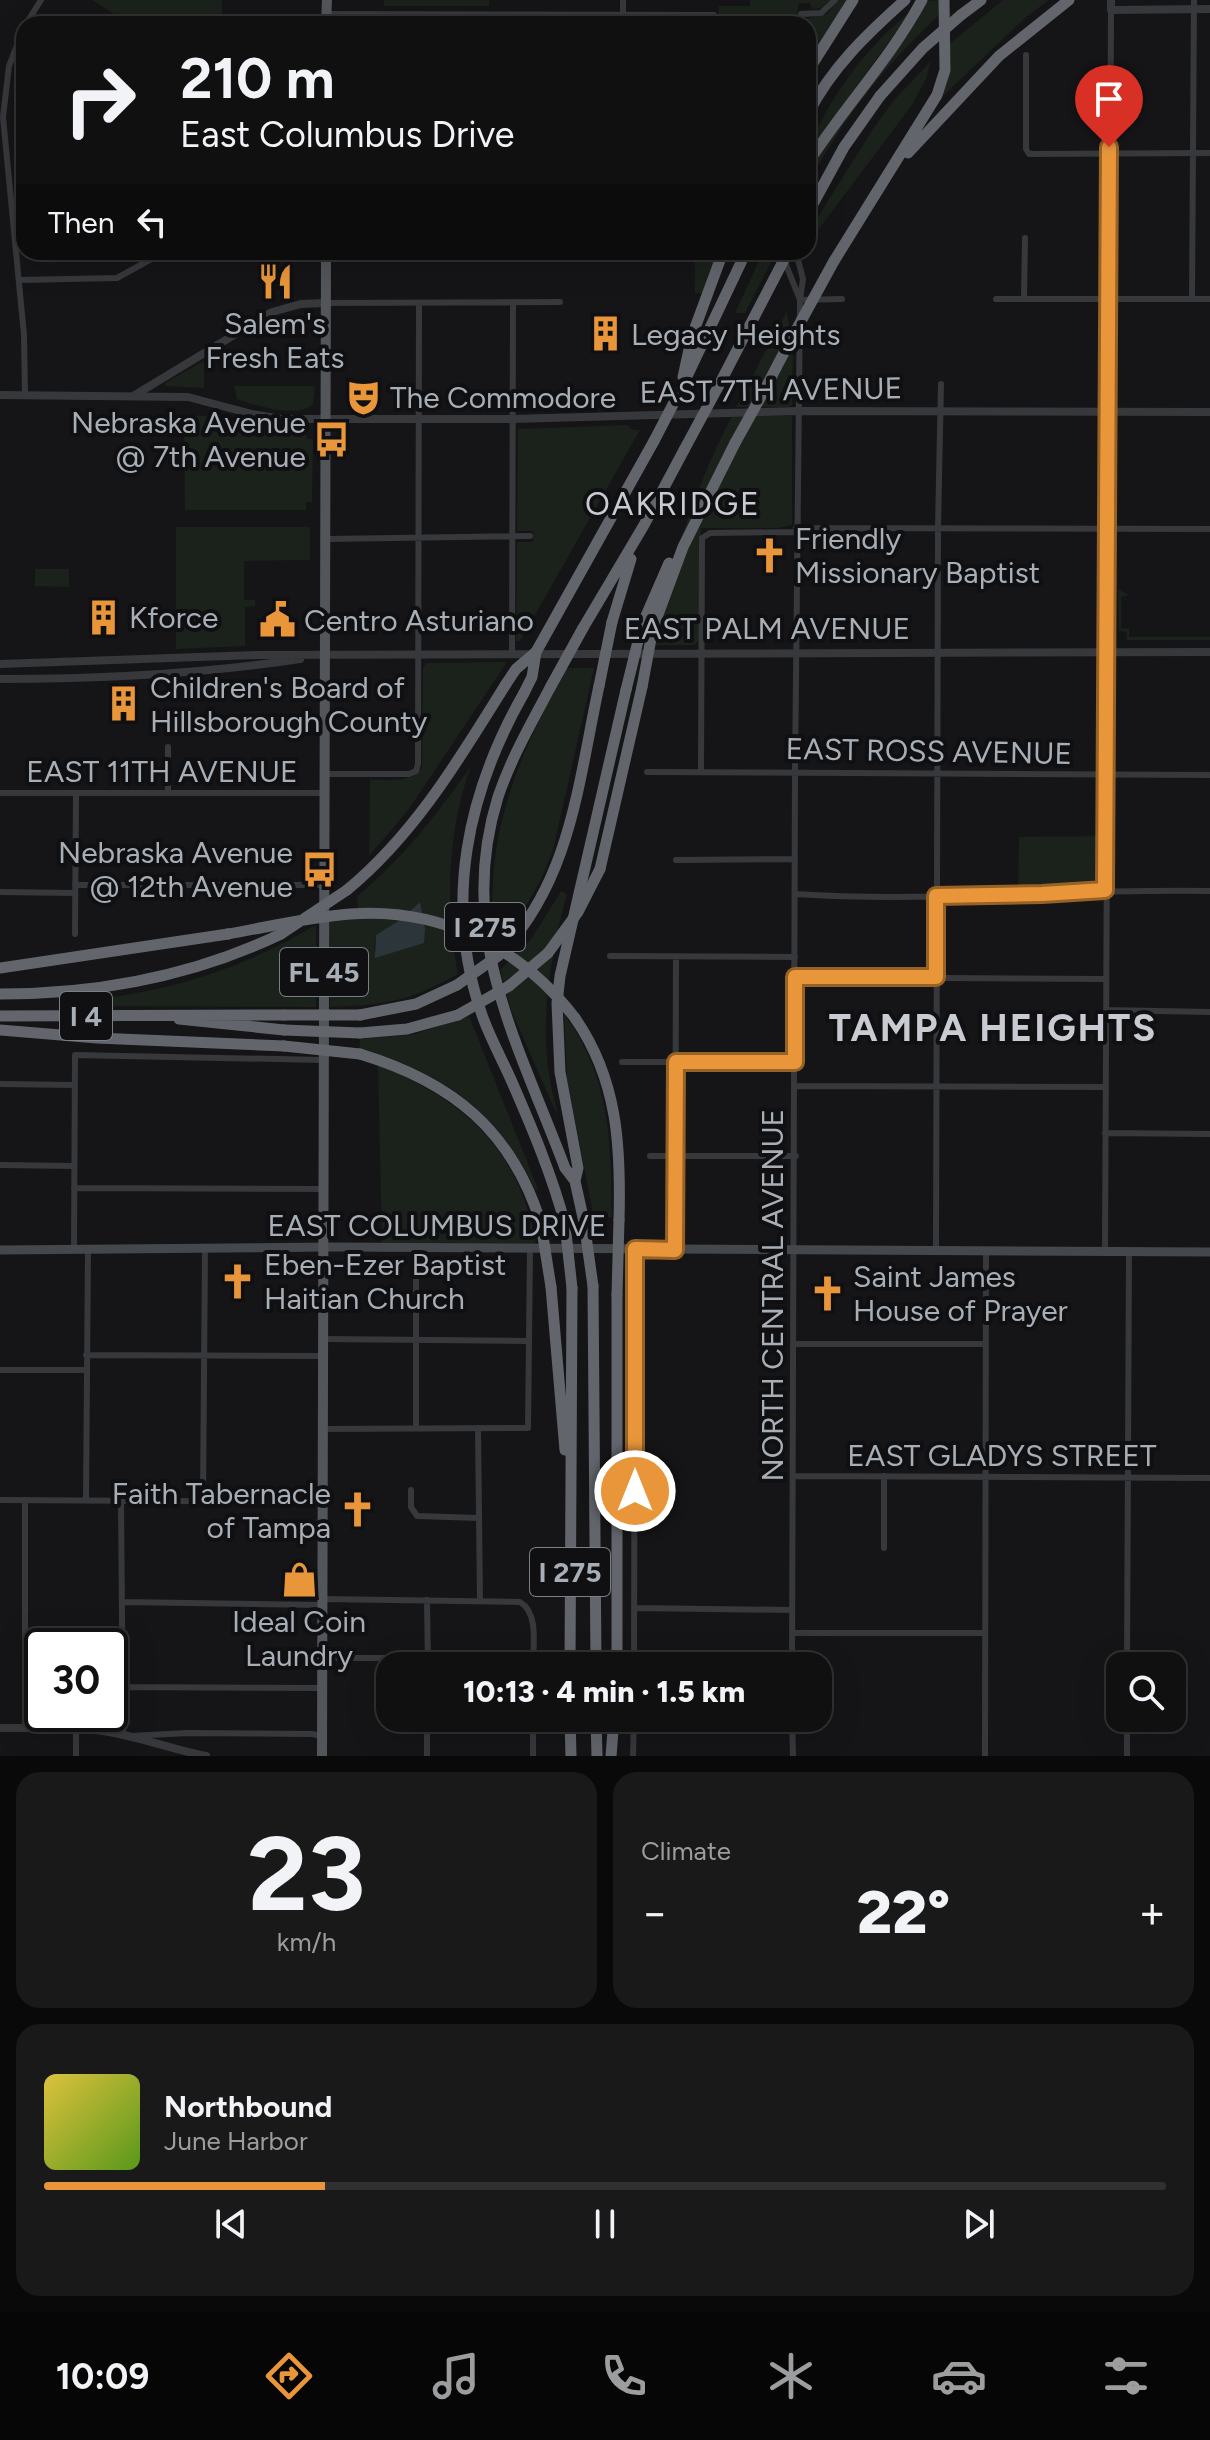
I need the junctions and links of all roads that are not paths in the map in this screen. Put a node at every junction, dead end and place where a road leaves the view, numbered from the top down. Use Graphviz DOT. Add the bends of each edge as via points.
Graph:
graph roads {
  1 [pos="623,0"];
  2 [pos="835,0"];
  3 [pos="853,0"];
  4 [pos="863,0"];
  5 [pos="905,0"];
  6 [pos="944,0"];
  7 [pos="981,0"];
  8 [pos="1069,0"];
  9 [pos="1111,0"];
  10 [pos="921,1"];
  11 [pos="1194,4"];
  12 [pos="1210,9"];
  13 [pos="1111,10"];
  14 [pos="446,15"];
  15 [pos="623,15"];
  16 [pos="704,15"];
  17 [pos="714,15"];
  18 [pos="416,16"];
  19 [pos="801,16"];
  20 [pos="16,48"];
  21 [pos="823,50"];
  22 [pos="1026,55"];
  23 [pos="816,60"];
  24 [pos="816,100"];
  25 [pos="816,152"];
  26 [pos="1109,153"];
  27 [pos="1194,153"];
  28 [pos="1210,153"];
  29 [pos="880,188"];
  30 [pos="816,198"];
  31 [pos="1025,238"];
  32 [pos="16,249"];
  33 [pos="17,260"];
  34 [pos="150,260"];
  35 [pos="326,260"];
  36 [pos="720,260"];
  37 [pos="742,260"];
  38 [pos="784,260"];
  39 [pos="784,260"];
  40 [pos="798,260"];
  41 [pos="19,280"];
  42 [pos="842,299"];
  43 [pos="996,299"];
  44 [pos="1024,299"];
  45 [pos="1109,299"];
  46 [pos="1192,299"];
  47 [pos="1210,299"];
  48 [pos="800,300"];
  49 [pos="513,302"];
  50 [pos="560,302"];
  51 [pos="325,303"];
  52 [pos="419,303"];
  53 [pos="941,384"];
  54 [pos="681,389"];
  55 [pos="0,395"];
  56 [pos="25,396"];
  57 [pos="133,396"];
  58 [pos="798,411"];
  59 [pos="941,412"];
  60 [pos="1107,412"];
  61 [pos="1210,412"];
  62 [pos="325,419"];
  63 [pos="419,419"];
  64 [pos="512,419"];
  65 [pos="644,525"];
  66 [pos="938,528"];
  67 [pos="1108,529"];
  68 [pos="1210,529"];
  69 [pos="796,530"];
  70 [pos="530,536"];
  71 [pos="512,537"];
  72 [pos="418,538"];
  73 [pos="325,539"];
  74 [pos="648,626"];
  75 [pos="797,651"];
  76 [pos="536,652"];
  77 [pos="703,652"];
  78 [pos="937,652"];
  79 [pos="1106,652"];
  80 [pos="1210,652"];
  81 [pos="418,654"];
  82 [pos="512,654"];
  83 [pos="325,656"];
  84 [pos="0,664"];
  85 [pos="0,679"];
  86 [pos="168,747"];
  87 [pos="701,771"];
  88 [pos="647,772"];
  89 [pos="795,772"];
  90 [pos="937,773"];
  91 [pos="324,774"];
  92 [pos="1106,775"];
  93 [pos="1210,775"];
  94 [pos="0,793"];
  95 [pos="76,793"];
  96 [pos="168,793"];
  97 [pos="324,793"];
  98 [pos="795,859"];
  99 [pos="676,860"];
  100 [pos="324,885"];
  101 [pos="75,889"];
  102 [pos="1105,890"];
  103 [pos="1210,891"];
  104 [pos="0,892"];
  105 [pos="795,894"];
  106 [pos="936,896"];
  107 [pos="75,934"];
  108 [pos="610,956"];
  109 [pos="676,957"];
  110 [pos="795,957"];
  111 [pos="0,968"];
  112 [pos="795,977"];
  113 [pos="936,977"];
  114 [pos="1106,979"];
  115 [pos="0,994"];
  116 [pos="1106,1010"];
  117 [pos="1210,1012"];
  118 [pos="0,1016"];
  119 [pos="171,1017"];
  120 [pos="0,1030"];
  121 [pos="323,1060"];
  122 [pos="622,1062"];
  123 [pos="676,1062"];
  124 [pos="795,1062"];
  125 [pos="0,1084"];
  126 [pos="74,1085"];
  127 [pos="795,1086"];
  128 [pos="936,1087"];
  129 [pos="1106,1087"];
  130 [pos="1105,1133"];
  131 [pos="1210,1134"];
  132 [pos="650,1156"];
  133 [pos="796,1156"];
  134 [pos="675,1157"];
  135 [pos="0,1165"];
  136 [pos="74,1166"];
  137 [pos="575,1181"];
  138 [pos="74,1188"];
  139 [pos="323,1189"];
  140 [pos="323,1247"];
  141 [pos="205,1248"];
  142 [pos="416,1248"];
  143 [pos="530,1249"];
  144 [pos="635,1249"];
  145 [pos="0,1250"];
  146 [pos="74,1250"];
  147 [pos="88,1250"];
  148 [pos="675,1250"];
  149 [pos="795,1250"];
  150 [pos="936,1250"];
  151 [pos="986,1250"];
  152 [pos="1105,1250"];
  153 [pos="1129,1251"];
  154 [pos="1210,1252"];
  155 [pos="323,1339"];
  156 [pos="416,1340"];
  157 [pos="528,1341"];
  158 [pos="795,1344"];
  159 [pos="986,1344"];
  160 [pos="204,1354"];
  161 [pos="86,1355"];
  162 [pos="323,1356"];
  163 [pos="0,1370"];
  164 [pos="86,1370"];
  165 [pos="416,1428"];
  166 [pos="478,1428"];
  167 [pos="322,1429"];
  168 [pos="986,1475"];
  169 [pos="794,1476"];
  170 [pos="884,1476"];
  171 [pos="1128,1478"];
  172 [pos="1210,1478"];
  173 [pos="571,1479"];
  174 [pos="411,1490"];
  175 [pos="0,1500"];
  176 [pos="25,1500"];
  177 [pos="86,1500"];
  178 [pos="121,1501"];
  179 [pos="203,1501"];
  180 [pos="322,1502"];
  181 [pos="479,1518"];
  182 [pos="884,1548"];
  183 [pos="427,1600"];
  184 [pos="480,1600"];
  185 [pos="122,1602"];
  186 [pos="322,1602"];
  187 [pos="635,1608"];
  188 [pos="792,1610"];
  189 [pos="25,1628"];
  190 [pos="122,1628"];
  191 [pos="792,1633"];
  192 [pos="985,1633"];
  193 [pos="428,1652"];
  194 [pos="533,1652"];
  195 [pos="570,1652"];
  196 [pos="596,1652"];
  197 [pos="617,1652"];
  198 [pos="634,1652"];
  199 [pos="792,1652"];
  200 [pos="1127,1652"];
  201 [pos="322,1658"];
  202 [pos="376,1660"];
  203 [pos="128,1687"];
  204 [pos="322,1688"];
  205 [pos="0,1728"];
  206 [pos="24,1728"];
  207 [pos="76,1732"];
  208 [pos="107,1732"];
  209 [pos="126,1732"];
  210 [pos="427,1732"];
  211 [pos="533,1732"];
  212 [pos="570,1732"];
  213 [pos="613,1732"];
  214 [pos="634,1732"];
  215 [pos="792,1732"];
  216 [pos="1127,1732"];
  217 [pos="126,1735"];
  218 [pos="322,1736"];
  219 [pos="611,1753"];
  220 [pos="76,1756"];
  221 [pos="206,1756"];
  222 [pos="322,1756"];
  223 [pos="427,1756"];
  224 [pos="533,1756"];
  225 [pos="571,1756"];
  226 [pos="633,1756"];
  227 [pos="793,1756"];
  228 [pos="985,1756"];
  229 [pos="1127,1756"];
  1 -- 15 [label="street"];
  2 -- 19 [label="street" via="821,13"];
  3 -- 21 [label="highway"];
  4 -- 21 [label="highway"];
  5 -- 24 [label="highway" via="848,55"];
  6 -- 29 [label="highway" via="942,81 930,110"];
  7 -- 30 [label="highway, bridge" via="923,48 880,96"];
  8 -- 29 [label="highway" via="999,56"];
  9 -- 13 [label="street"];
  10 -- 25 [label="highway" via="904,34"];
  11 -- 12 [label="street"];
  11 -- 13 [label="street"];
  11 -- 27 [label="street"];
  13 -- 26 [label="street"];
  14 -- 15 [label="street"];
  14 -- 18 [label="street"];
  15 -- 16 [label="street"];
  16 -- 17 [label="street"];
  20 -- 32 [label="street" via="3,117"];
  21 -- 23 [label="highway"];
  22 -- 26 [label="street" via="1027,152"];
  26 -- 27 [label="street"];
  26 -- 45 [label="street"];
  27 -- 28 [label="street"];
  27 -- 46 [label="street"];
  29 -- 74 [label="highway, bridge" via="834,261 674,552"];
  31 -- 44 [label="street"];
  33 -- 41 [label="street"];
  34 -- 41 [label="street" via="117,278"];
  35 -- 51 [label="main road, FL 45"];
  36 -- 54 [label="highway" via="692,336"];
  37 -- 54 [label="highway, I 275"];
  38 -- 48 [label="street, NORTH CENTRAL AVENUE"];
  39 -- 65 [label="highway, I 275, bridge"];
  40 -- 48 [label="street, NORTH CENTRAL AVENUE" via="803,279"];
  41 -- 56 [label="street"];
  42 -- 48 [label="street"];
  43 -- 44 [label="street"];
  44 -- 45 [label="street"];
  45 -- 46 [label="street"];
  45 -- 60 [label="street"];
  46 -- 47 [label="street"];
  48 -- 58 [label="street, NORTH CENTRAL AVENUE"];
  49 -- 50 [label="street"];
  49 -- 52 [label="street"];
  49 -- 64 [label="street"];
  51 -- 52 [label="street"];
  51 -- 57 [label="street" via="272,312"];
  51 -- 62 [label="main road, FL 45"];
  52 -- 63 [label="street"];
  53 -- 59 [label="street"];
  54 -- 76 [label="highway, I 275, bridge"];
  55 -- 56 [label="street, EAST 7TH AVENUE"];
  56 -- 57 [label="street, EAST 7TH AVENUE"];
  57 -- 62 [label="street, EAST 7TH AVENUE" via="188,397 266,417"];
  58 -- 59 [label="street, EAST 7TH AVENUE"];
  58 -- 64 [label="street, EAST 7TH AVENUE"];
  58 -- 69 [label="street, NORTH CENTRAL AVENUE"];
  59 -- 60 [label="street, EAST 7TH AVENUE"];
  59 -- 66 [label="street"];
  60 -- 61 [label="street, EAST 7TH AVENUE"];
  60 -- 67 [label="street"];
  62 -- 63 [label="street, EAST 7TH AVENUE"];
  62 -- 73 [label="main road, FL 45"];
  63 -- 64 [label="street, EAST 7TH AVENUE"];
  63 -- 72 [label="street"];
  64 -- 71 [label="street"];
  65 -- 119 [label="highway, bridge" via="612,622 554,875 529,920 498,956 457,985 416,1004 360,1015"];
  65 -- 137 [label="highway, I 275, bridge" via="515,755 499,795 486,858 484,917 505,1015 565,1168"];
  66 -- 67 [label="street"];
  66 -- 69 [label="street"];
  66 -- 78 [label="street"];
  67 -- 68 [label="street"];
  67 -- 79 [label="street"];
  69 -- 75 [label="street, NORTH CENTRAL AVENUE"];
  69 -- 77 [label="street" via="710,533 702,538"];
  70 -- 71 [label="street"];
  71 -- 72 [label="street"];
  71 -- 82 [label="street"];
  72 -- 73 [label="street"];
  72 -- 81 [label="street"];
  73 -- 83 [label="main road, FL 45"];
  74 -- 119 [label="highway, bridge" via="642,687 600,869 548,953 509,986 458,1015 407,1029 284,1030"];
  74 -- 137 [label="highway, bridge" via="626,690 560,976 558,1050 578,1168"];
  75 -- 77 [label="street, EAST PALM AVENUE"];
  75 -- 78 [label="street, EAST PALM AVENUE"];
  75 -- 89 [label="street, NORTH CENTRAL AVENUE"];
  76 -- 115 [label="highway, bridge" via="516,669 415,821 390,849 347,890 281,934 192,968 121,985"];
  76 -- 173 [label="highway, I 275, bridge" via="532,677 492,754 477,800 465,864 466,943 482,1013 565,1224 572,1288"];
  77 -- 82 [label="street, EAST PALM AVENUE"];
  77 -- 87 [label="street"];
  78 -- 79 [label="street, EAST PALM AVENUE"];
  78 -- 90 [label="street"];
  79 -- 80 [label="street, EAST PALM AVENUE"];
  79 -- 92 [label="street"];
  81 -- 82 [label="street, EAST PALM AVENUE"];
  81 -- 83 [label="street, EAST PALM AVENUE"];
  81 -- 91 [label="street" via="416,771"];
  83 -- 84 [label="street, EAST PALM AVENUE"];
  83 -- 85 [label="street, EAST PALM AVENUE" via="222,669"];
  83 -- 91 [label="main road, FL 45"];
  86 -- 96 [label="street"];
  87 -- 88 [label="street, EAST ROSS AVENUE"];
  87 -- 89 [label="street, EAST ROSS AVENUE"];
  89 -- 90 [label="street, EAST ROSS AVENUE"];
  89 -- 98 [label="street, NORTH CENTRAL AVENUE"];
  90 -- 92 [label="street, EAST ROSS AVENUE"];
  90 -- 106 [label="street"];
  91 -- 97 [label="main road, FL 45"];
  92 -- 93 [label="street, EAST ROSS AVENUE"];
  92 -- 102 [label="street"];
  94 -- 95 [label="street, EAST 11TH AVENUE"];
  95 -- 96 [label="street, EAST 11TH AVENUE"];
  95 -- 101 [label="street"];
  96 -- 97 [label="street, EAST 11TH AVENUE"];
  97 -- 100 [label="main road, FL 45"];
  98 -- 99 [label="street"];
  98 -- 105 [label="street, NORTH CENTRAL AVENUE"];
  100 -- 101 [label="street"];
  100 -- 121 [label="main road, FL 45"];
  101 -- 104 [label="street"];
  101 -- 107 [label="street"];
  102 -- 103 [label="street"];
  102 -- 106 [label="street"];
  102 -- 114 [label="street"];
  105 -- 106 [label="street"];
  105 -- 110 [label="street, NORTH CENTRAL AVENUE"];
  106 -- 113 [label="street"];
  108 -- 109 [label="street"];
  109 -- 110 [label="street"];
  109 -- 123 [label="street"];
  110 -- 112 [label="street, NORTH CENTRAL AVENUE"];
  111 -- 197 [label="highway, bridge" via="348,914 397,914 475,935 511,956 551,990 598,1057 611,1096 620,1158"];
  112 -- 113 [label="street"];
  112 -- 124 [label="street, NORTH CENTRAL AVENUE"];
  113 -- 114 [label="street"];
  113 -- 128 [label="street"];
  114 -- 116 [label="street"];
  116 -- 117 [label="street"];
  116 -- 129 [label="street"];
  118 -- 119 [label="highway, I 4"];
  120 -- 173 [label="highway, bridge" via="360,1054 452,1095 502,1143 526,1182 541,1224"];
  121 -- 126 [label="street" via="75,1055"];
  121 -- 139 [label="main road, FL 45"];
  122 -- 123 [label="street"];
  123 -- 124 [label="street"];
  123 -- 134 [label="street"];
  124 -- 127 [label="street, NORTH CENTRAL AVENUE"];
  125 -- 126 [label="street"];
  126 -- 136 [label="street"];
  127 -- 128 [label="street"];
  127 -- 133 [label="street, NORTH CENTRAL AVENUE"];
  128 -- 129 [label="street"];
  128 -- 150 [label="street"];
  129 -- 130 [label="street"];
  130 -- 131 [label="street"];
  130 -- 152 [label="street"];
  132 -- 134 [label="street"];
  133 -- 134 [label="street"];
  133 -- 149 [label="street, NORTH CENTRAL AVENUE"];
  134 -- 148 [label="street"];
  135 -- 136 [label="street"];
  136 -- 138 [label="street"];
  137 -- 196 [label="highway, I 275, bridge" via="593,1286"];
  138 -- 139 [label="street"];
  138 -- 146 [label="street"];
  139 -- 140 [label="main road, FL 45"];
  140 -- 141 [label="main road, EAST COLUMBUS DRIVE"];
  140 -- 142 [label="main road, EAST COLUMBUS DRIVE"];
  140 -- 155 [label="main road, FL 45"];
  141 -- 147 [label="main road, EAST COLUMBUS DRIVE"];
  141 -- 160 [label="street"];
  142 -- 143 [label="main road, EAST COLUMBUS DRIVE"];
  142 -- 156 [label="street"];
  143 -- 144 [label="main road, EAST COLUMBUS DRIVE"];
  143 -- 157 [label="street"];
  144 -- 148 [label="main road, EAST COLUMBUS DRIVE"];
  144 -- 187 [label="street"];
  145 -- 146 [label="main road, EAST COLUMBUS DRIVE"];
  146 -- 147 [label="main road, EAST COLUMBUS DRIVE"];
  147 -- 161 [label="street"];
  148 -- 149 [label="main road, EAST COLUMBUS DRIVE"];
  149 -- 150 [label="main road, EAST COLUMBUS DRIVE"];
  149 -- 158 [label="street, NORTH CENTRAL AVENUE"];
  150 -- 151 [label="main road, EAST COLUMBUS DRIVE"];
  151 -- 152 [label="main road, EAST COLUMBUS DRIVE"];
  151 -- 159 [label="street"];
  152 -- 153 [label="main road, EAST COLUMBUS DRIVE"];
  153 -- 154 [label="main road, EAST COLUMBUS DRIVE"];
  153 -- 171 [label="street"];
  155 -- 156 [label="street"];
  155 -- 162 [label="main road, FL 45"];
  156 -- 157 [label="street"];
  156 -- 165 [label="street"];
  157 -- 166 [label="street" via="528,1428"];
  158 -- 159 [label="street"];
  158 -- 169 [label="street, NORTH CENTRAL AVENUE"];
  159 -- 168 [label="street"];
  160 -- 161 [label="street"];
  160 -- 162 [label="street"];
  160 -- 179 [label="street"];
  161 -- 164 [label="street"];
  162 -- 167 [label="main road, FL 45"];
  163 -- 164 [label="street"];
  164 -- 177 [label="street"];
  165 -- 166 [label="street"];
  165 -- 167 [label="street"];
  166 -- 181 [label="street"];
  167 -- 180 [label="main road, FL 45"];
  168 -- 170 [label="street, EAST GLADYS STREET"];
  168 -- 171 [label="street, EAST GLADYS STREET"];
  168 -- 192 [label="street"];
  169 -- 170 [label="street, EAST GLADYS STREET"];
  169 -- 188 [label="street, NORTH CENTRAL AVENUE"];
  170 -- 182 [label="street"];
  171 -- 172 [label="street, EAST GLADYS STREET"];
  171 -- 200 [label="street"];
  173 -- 195 [label="highway, I 275"];
  174 -- 181 [label="street" via="417,1516"];
  175 -- 176 [label="street"];
  176 -- 177 [label="street"];
  176 -- 189 [label="street"];
  177 -- 178 [label="street"];
  178 -- 179 [label="street"];
  178 -- 185 [label="street"];
  179 -- 180 [label="street"];
  180 -- 186 [label="main road, FL 45"];
  181 -- 184 [label="street"];
  183 -- 184 [label="street"];
  183 -- 186 [label="street"];
  183 -- 193 [label="street"];
  184 -- 194 [label="street" via="512,1600 527,1606"];
  185 -- 186 [label="street"];
  185 -- 190 [label="street"];
  186 -- 201 [label="main road, FL 45"];
  187 -- 188 [label="street"];
  187 -- 198 [label="street"];
  188 -- 191 [label="street, NORTH CENTRAL AVENUE"];
  191 -- 192 [label="street"];
  191 -- 199 [label="street, NORTH CENTRAL AVENUE"];
  192 -- 228 [label="street"];
  201 -- 202 [label="street"];
  201 -- 204 [label="main road, FL 45"];
  203 -- 204 [label="street"];
  204 -- 218 [label="main road, FL 45"];
  205 -- 206 [label="street"];
  207 -- 220 [label="street"];
  208 -- 217 [label="street"];
  209 -- 217 [label="street"];
  210 -- 223 [label="street"];
  211 -- 224 [label="street"];
  212 -- 225 [label="highway"];
  213 -- 219 [label="highway"];
  214 -- 226 [label="street"];
  215 -- 227 [label="street"];
  216 -- 229 [label="street"];
  217 -- 218 [label="street"];
  217 -- 221 [label="street"];
  218 -- 222 [label="main road, FL 45"];
}
